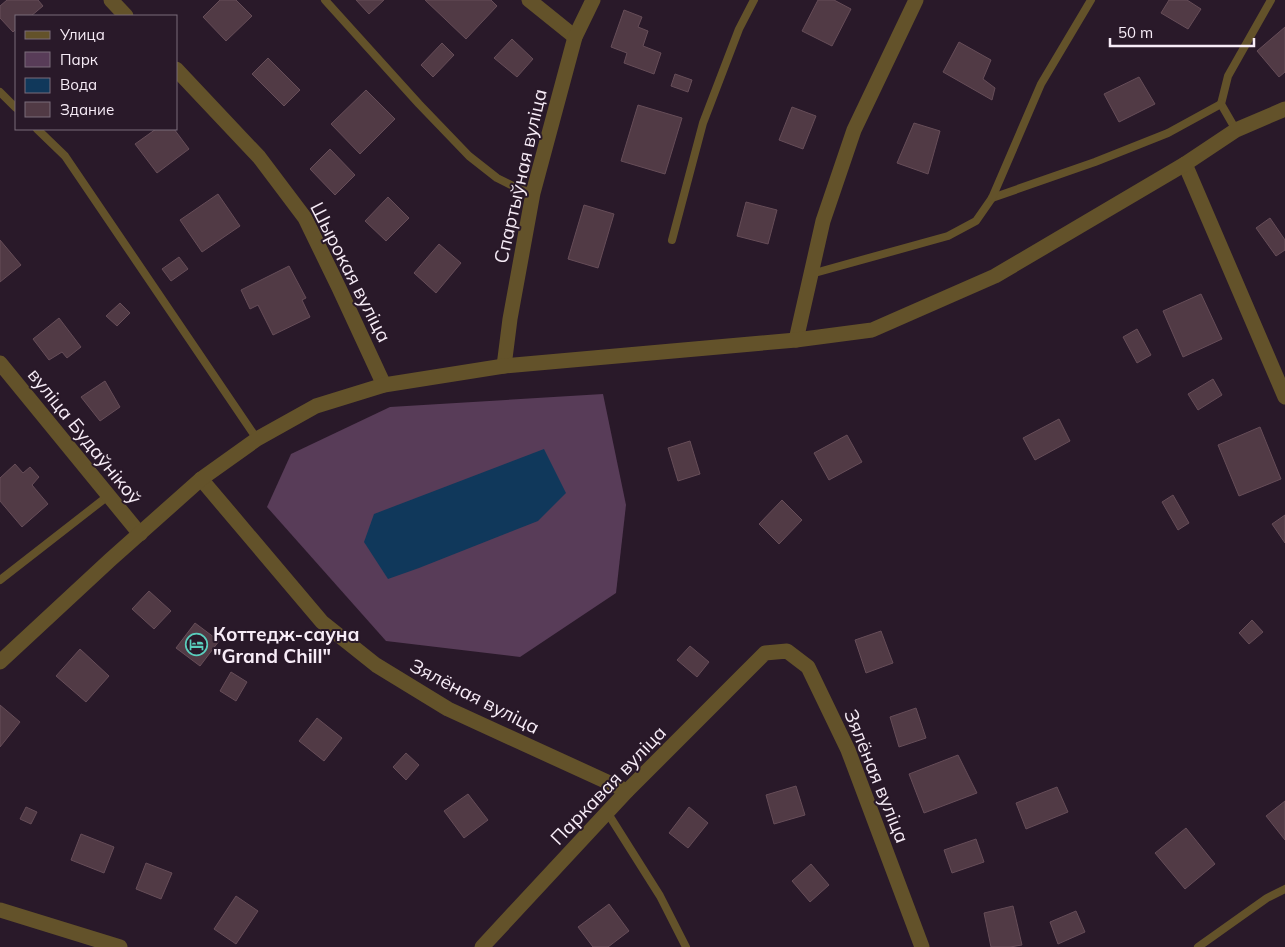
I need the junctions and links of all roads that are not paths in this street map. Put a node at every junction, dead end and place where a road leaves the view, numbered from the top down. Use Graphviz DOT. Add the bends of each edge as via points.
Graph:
graph roads {
  1 [pos="110,0"];
  2 [pos="325,0"];
  3 [pos="529,0"];
  4 [pos="593,0"];
  5 [pos="754,0"];
  6 [pos="916,0"];
  7 [pos="1091,0"];
  8 [pos="1271,0"];
  9 [pos="125,15"];
  10 [pos="575,37"];
  11 [pos="178,71"];
  12 [pos="0,92"];
  13 [pos="1220,104"];
  14 [pos="15,107"];
  15 [pos="1285,109"];
  16 [pos="38,130"];
  17 [pos="1236,130"];
  18 [pos="1185,164"];
  19 [pos="533,193"];
  20 [pos="992,198"];
  21 [pos="672,240"];
  22 [pos="811,274"];
  23 [pos="796,340"];
  24 [pos="0,363"];
  25 [pos="504,366"];
  26 [pos="384,385"];
  27 [pos="1285,397"];
  28 [pos="257,439"];
  29 [pos="201,479"];
  30 [pos="108,496"];
  31 [pos="140,534"];
  32 [pos="0,580"];
  33 [pos="765,653"];
  34 [pos="0,662"];
  35 [pos="627,792"];
  36 [pos="607,812"];
  37 [pos="1285,889"];
  38 [pos="0,910"];
  39 [pos="120,947"];
  40 [pos="482,947"];
  41 [pos="686,947"];
  42 [pos="922,947"];
  43 [pos="1198,947"];
  1 -- 9 [label="street"];
  2 -- 19 [label="lane" via="469,156 496,178"];
  3 -- 10 [label="street"];
  4 -- 10 [label="street, Спартыўная вуліца"];
  5 -- 21 [label="lane" via="739,29 702,123"];
  6 -- 22 [label="street" via="854,130 823,221"];
  7 -- 20 [label="lane" via="1041,84"];
  8 -- 13 [label="lane" via="1228,76"];
  10 -- 19 [label="street, Спартыўная вуліца"];
  11 -- 26 [label="street, Шырокая вуліца" via="259,157 304,218"];
  12 -- 14 [label="lane"];
  13 -- 17 [label="lane"];
  13 -- 20 [label="lane" via="1168,133"];
  15 -- 17 [label="street"];
  16 -- 28 [label="lane" via="65,156"];
  17 -- 18 [label="street"];
  18 -- 23 [label="street" via="995,276 872,330"];
  18 -- 27 [label="street"];
  19 -- 25 [label="street, Спартыўная вуліца"];
  20 -- 22 [label="lane" via="976,221 948,236"];
  22 -- 23 [label="street"];
  23 -- 25 [label="street"];
  24 -- 30 [label="street, вуліца Будаўнікоў"];
  25 -- 26 [label="street"];
  26 -- 28 [label="street" via="316,406"];
  28 -- 29 [label="street"];
  29 -- 31 [label="street"];
  29 -- 35 [label="street, Зялёная вуліца" via="322,622 376,665 448,709"];
  30 -- 31 [label="street, вуліца Будаўнікоў"];
  30 -- 32 [label="lane"];
  31 -- 34 [label="street"];
  33 -- 35 [label="street, Паркавая вуліца"];
  33 -- 42 [label="street, Зялёная вуліца" via="787,651 808,667 848,750"];
  35 -- 36 [label="street, Паркавая вуліца"];
  36 -- 40 [label="street, Паркавая вуліца"];
  36 -- 41 [label="lane" via="660,896"];
  37 -- 43 [label="lane"];
  38 -- 39 [label="street"];
}
